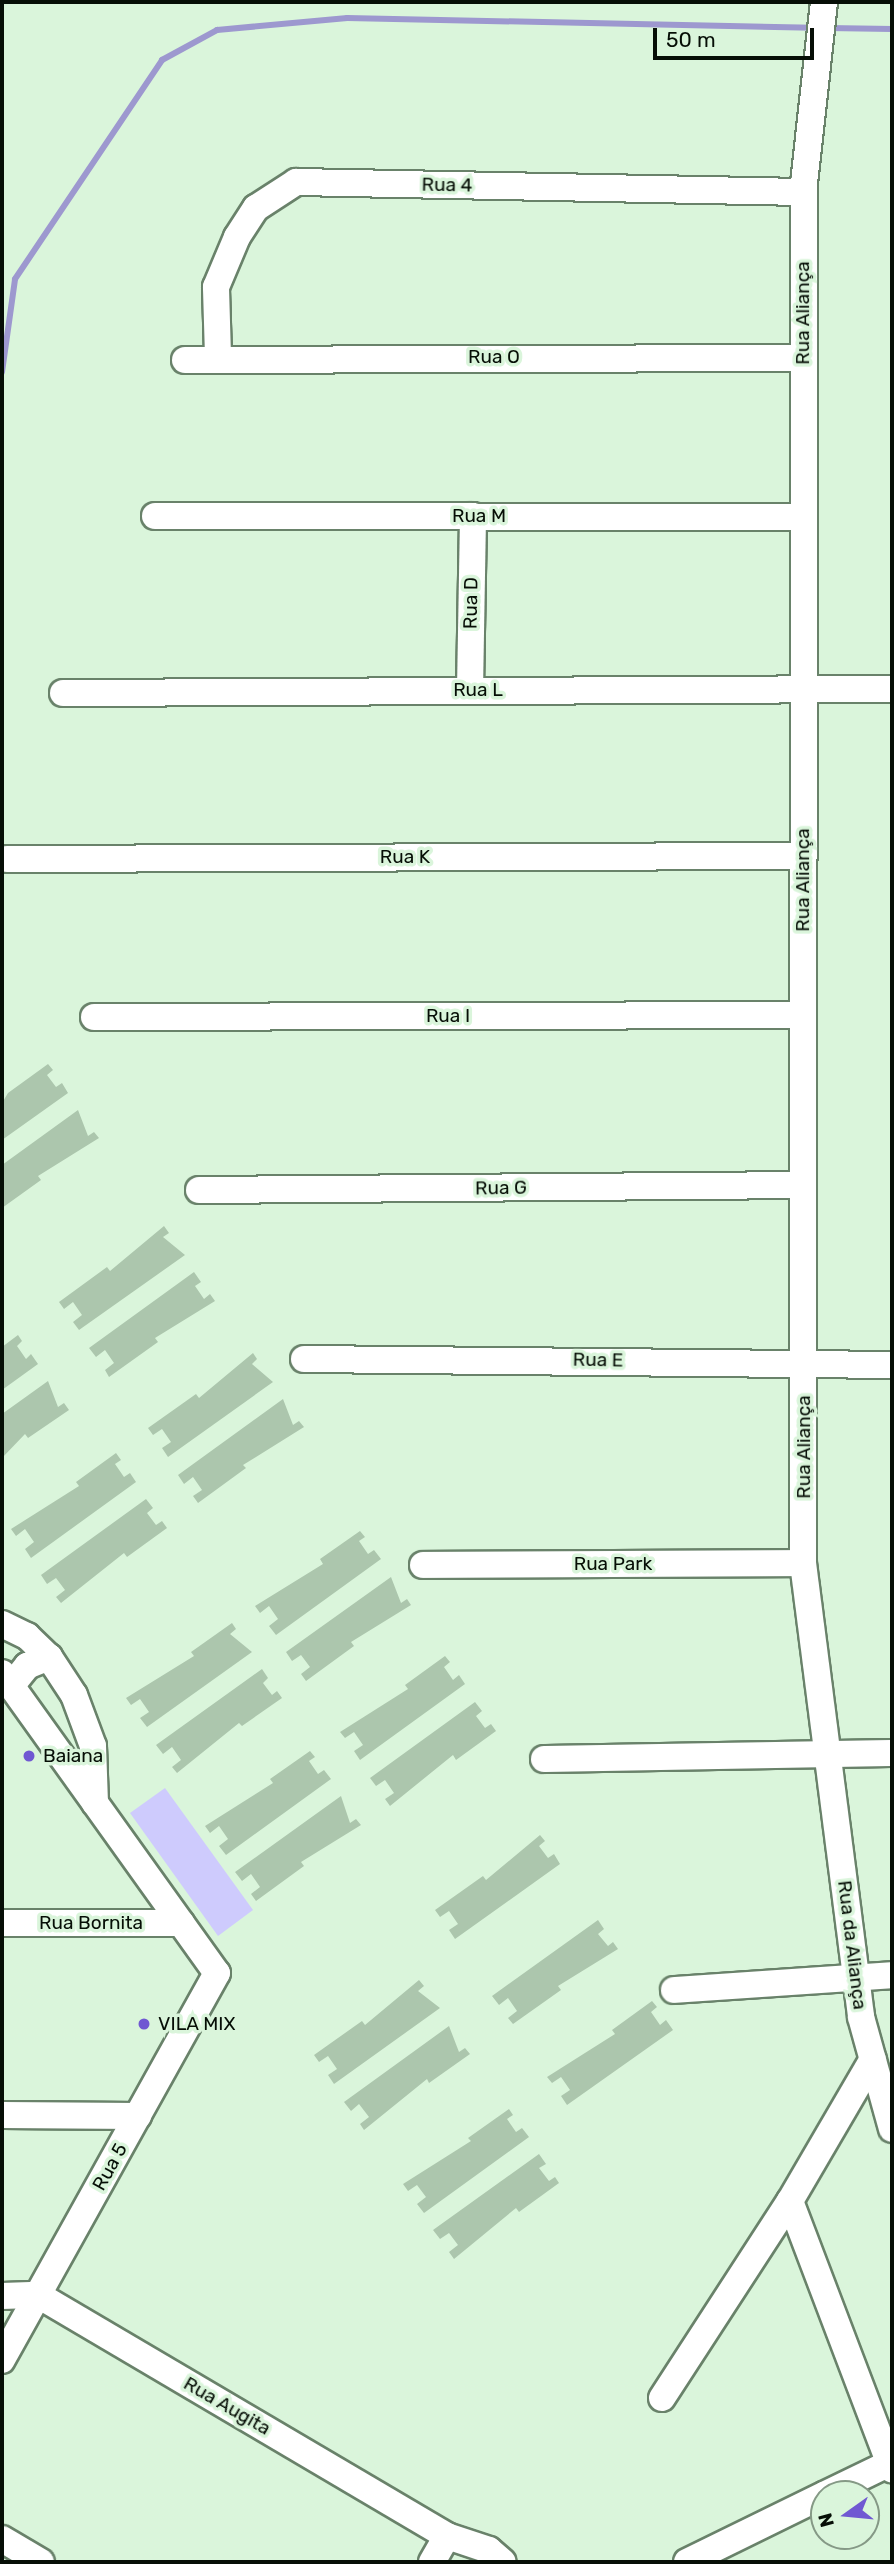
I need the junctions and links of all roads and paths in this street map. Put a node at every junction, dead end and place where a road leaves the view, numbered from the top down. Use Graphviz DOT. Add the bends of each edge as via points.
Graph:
graph roads {
  1 [pos="824,2"];
  2 [pos="803,192"];
  3 [pos="218,356"];
  4 [pos="803,358"];
  5 [pos="185,360"];
  6 [pos="155,516"];
  7 [pos="473,516"];
  8 [pos="803,517"];
  9 [pos="804,687"];
  10 [pos="892,689"];
  11 [pos="470,690"];
  12 [pos="63,693"];
  13 [pos="803,856"];
  14 [pos="7,859"];
  15 [pos="803,1015"];
  16 [pos="93,1017"];
  17 [pos="803,1185"];
  18 [pos="199,1190"];
  19 [pos="304,1359"];
  20 [pos="804,1364"];
  21 [pos="892,1365"];
  22 [pos="803,1563"];
  23 [pos="423,1565"];
  24 [pos="2,1624"];
  25 [pos="49,1657"];
  26 [pos="6,1679"];
  27 [pos="74,1695"];
  28 [pos="2,1713"];
  29 [pos="34,1719"];
  30 [pos="892,1754"];
  31 [pos="829,1757"];
  32 [pos="544,1759"];
  33 [pos="95,1803"];
  34 [pos="2,1923"];
  35 [pos="181,1923"];
  36 [pos="892,1975"];
  37 [pos="855,1979"];
  38 [pos="674,1990"];
  39 [pos="873,2059"];
  40 [pos="2,2115"];
  41 [pos="138,2116"];
  42 [pos="892,2129"];
  43 [pos="790,2201"];
  44 [pos="38,2295"];
  45 [pos="2,2296"];
  46 [pos="2,2360"];
  47 [pos="662,2398"];
  48 [pos="891,2465"];
  49 [pos="857,2480"];
  50 [pos="810,2503"];
  51 [pos="447,2536"];
  52 [pos="2,2539"];
  53 [pos="726,2553"];
  54 [pos="41,2562"];
  55 [pos="432,2562"];
  56 [pos="503,2562"];
  57 [pos="687,2562"];
  1 -- 2 [label="street, Rua Aliança"];
  2 -- 3 [label="street, Rua 4" via="296,182 256,208 237,237 216,287"];
  2 -- 4 [label="street, Rua Aliança"];
  3 -- 4 [label="street, Rua O"];
  3 -- 5 [label="street, Rua O"];
  4 -- 8 [label="street, Rua Aliança"];
  6 -- 7 [label="street, Rua M"];
  7 -- 8 [label="street, Rua M"];
  7 -- 11 [label="street, Rua D"];
  8 -- 9 [label="street, Rua Aliança"];
  9 -- 10 [label="street, Rua L"];
  9 -- 11 [label="street, Rua L"];
  9 -- 13 [label="street, Rua Aliança"];
  11 -- 12 [label="street, Rua L"];
  13 -- 14 [label="street, Rua K"];
  13 -- 15 [label="street, Rua Aliança"];
  15 -- 16 [label="street, Rua I"];
  15 -- 17 [label="street, Rua Aliança"];
  17 -- 18 [label="street, Rua G"];
  17 -- 20 [label="street, Rua Aliança"];
  19 -- 20 [label="street, Rua E"];
  20 -- 21 [label="street, Rua E"];
  20 -- 22 [label="street, Rua Aliança"];
  22 -- 23 [label="street, Rua Park"];
  22 -- 31 [label="street, Rua Aliança"];
  24 -- 25 [label="street" via="27,1636"];
  25 -- 26 [label="street"];
  25 -- 27 [label="street"];
  26 -- 29 [label="street"];
  27 -- 29 [label="street" via="57,1714"];
  27 -- 33 [label="street" via="93,1746"];
  28 -- 29 [label="street"];
  29 -- 33 [label="street"];
  30 -- 31 [label="street"];
  31 -- 32 [label="street"];
  31 -- 37 [label="street, Rua da Aliança"];
  33 -- 35 [label="street"];
  34 -- 35 [label="street, Rua Bornita"];
  35 -- 41 [label="street, Rua 5" via="217,1973"];
  36 -- 37 [label="street"];
  37 -- 38 [label="street"];
  37 -- 39 [label="street, Rua da Aliança"];
  39 -- 42 [label="street, Rua da Aliança"];
  39 -- 43 [label="street"];
  40 -- 41 [label="street"];
  41 -- 44 [label="street, Rua 5"];
  43 -- 47 [label="street"];
  43 -- 48 [label="street"];
  44 -- 45 [label="street"];
  44 -- 46 [label="street, Rua 5"];
  44 -- 51 [label="street, Rua Augita"];
  48 -- 49 [label="street"];
  50 -- 53 [label="street"];
  51 -- 55 [label="street"];
  51 -- 56 [label="street, Rua Augita" via="489,2550"];
  52 -- 54 [label="street"];
  53 -- 57 [label="street"];
}
